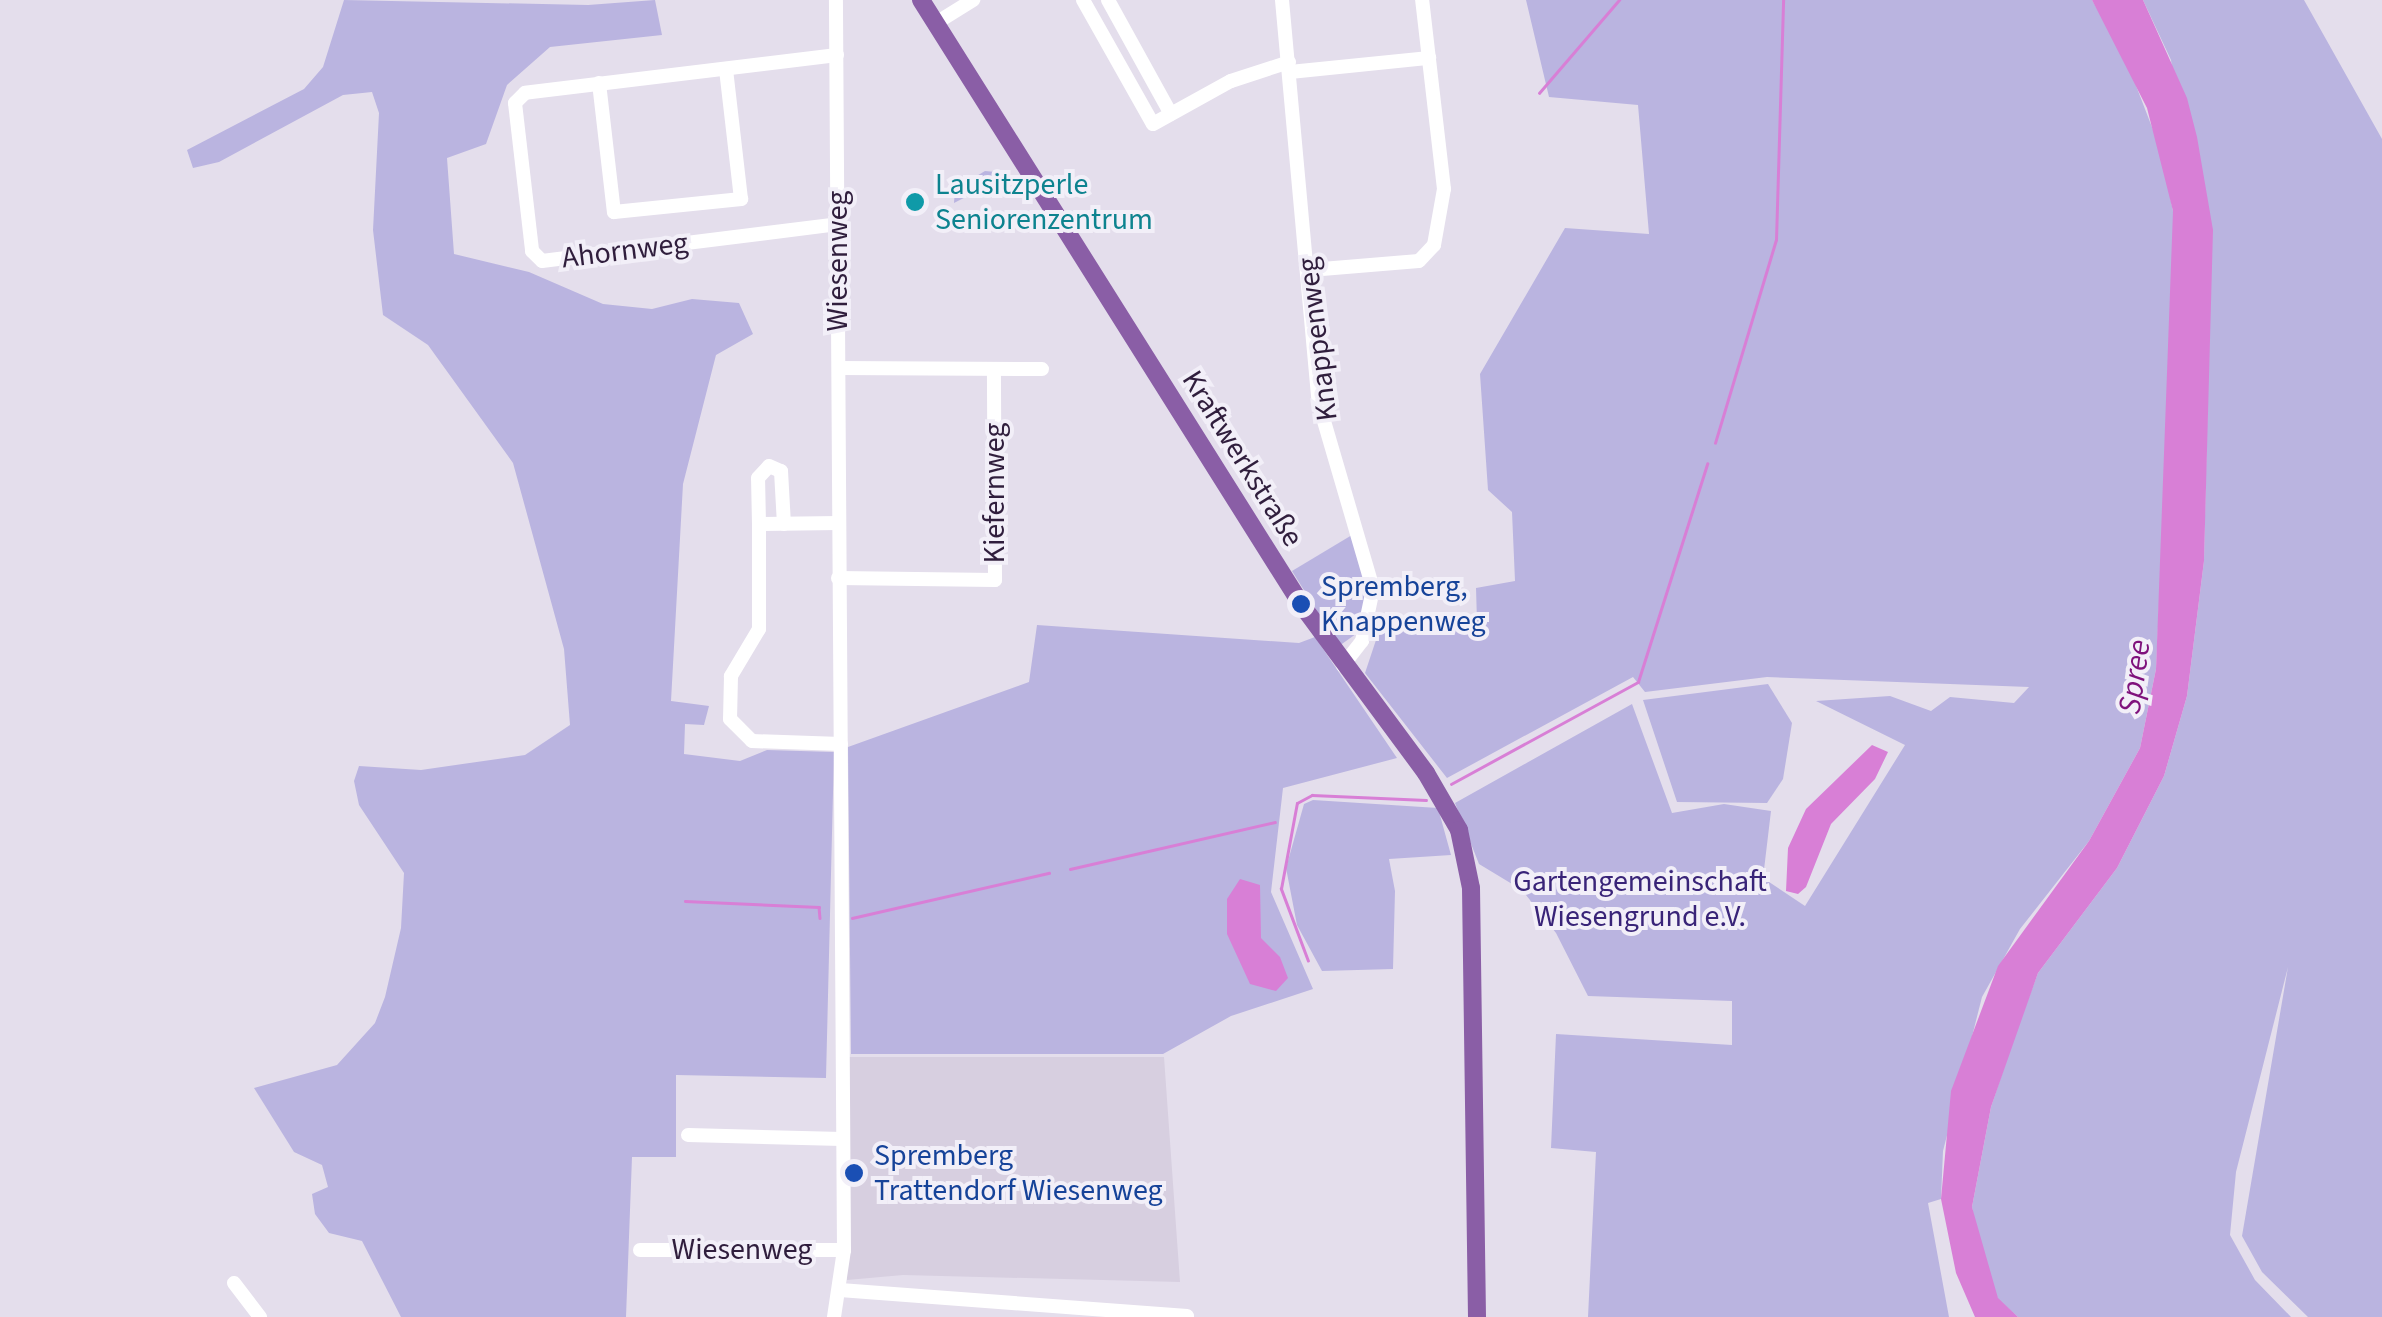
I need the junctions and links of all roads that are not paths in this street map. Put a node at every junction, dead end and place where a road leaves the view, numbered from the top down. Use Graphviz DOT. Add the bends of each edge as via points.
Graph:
graph roads {
  1 [pos="836,0"];
  2 [pos="921,0"];
  3 [pos="973,0"];
  4 [pos="1084,0"];
  5 [pos="1282,0"];
  6 [pos="1422,0"];
  7 [pos="1108,2"];
  8 [pos="1092,14"];
  9 [pos="936,23"];
  10 [pos="837,54"];
  11 [pos="1428,58"];
  12 [pos="1290,67"];
  13 [pos="726,69"];
  14 [pos="598,83"];
  15 [pos="1155,84"];
  16 [pos="1138,94"];
  17 [pos="1171,114"];
  18 [pos="838,224"];
  19 [pos="1310,270"];
  20 [pos="839,368"];
  21 [pos="994,369"];
  22 [pos="1042,369"];
  23 [pos="838,523"];
  24 [pos="759,524"];
  25 [pos="784,524"];
  26 [pos="838,578"];
  27 [pos="1344,665"];
  28 [pos="841,744"];
  29 [pos="688,1135"];
  30 [pos="842,1139"];
  31 [pos="640,1250"];
  32 [pos="844,1250"];
  33 [pos="234,1283"];
  34 [pos="840,1290"];
  35 [pos="1187,1316"];
  36 [pos="260,1317"];
  37 [pos="834,1317"];
  38 [pos="1478,1317"];
  1 -- 10 [label="street, Wiesenweg"];
  2 -- 9 [label="main road, Kraftwerkstraße"];
  3 -- 9 [label="street"];
  4 -- 8 [label="street"];
  5 -- 12 [label="street, Knappenweg"];
  6 -- 11 [label="street"];
  7 -- 8 [label="street"];
  7 -- 15 [label="street"];
  8 -- 16 [label="street"];
  9 -- 27 [label="main road, Kraftwerkstraße"];
  10 -- 13 [label="street"];
  10 -- 18 [label="street, Wiesenweg"];
  11 -- 12 [label="street"];
  11 -- 19 [label="street" via="1444,189 1434,245 1419,261"];
  12 -- 17 [label="street" via="1230,81"];
  12 -- 19 [label="street, Knappenweg"];
  13 -- 14 [label="street"];
  13 -- 14 [label="street" via="741,198 614,212"];
  14 -- 18 [label="street, Ahornweg" via="525,93 516,104 532,251 542,261"];
  15 -- 16 [label="street"];
  15 -- 17 [label="street"];
  16 -- 17 [label="street" via="1153,124"];
  18 -- 20 [label="street, Wiesenweg"];
  19 -- 27 [label="street, Knappenweg" via="1319,404 1374,589 1362,641"];
  20 -- 21 [label="street"];
  20 -- 23 [label="street, Wiesenweg"];
  21 -- 22 [label="street"];
  21 -- 26 [label="street, Kiefernweg" via="995,580"];
  23 -- 25 [label="street"];
  23 -- 26 [label="street, Wiesenweg"];
  24 -- 25 [label="street"];
  24 -- 25 [label="street" via="758,478 768,466 781,471"];
  24 -- 28 [label="street" via="758,629 731,676 730,719 752,741"];
  26 -- 28 [label="street, Wiesenweg"];
  27 -- 38 [label="main road, Kraftwerkstraße" via="1426,773 1466,854"];
  28 -- 30 [label="street, Wiesenweg"];
  29 -- 30 [label="street"];
  30 -- 32 [label="street, Wiesenweg"];
  31 -- 32 [label="street, Wiesenweg"];
  32 -- 34 [label="street, Wiesenweg"];
  33 -- 36 [label="street"];
  34 -- 35 [label="street"];
  34 -- 37 [label="street, Wiesenweg"];
}
